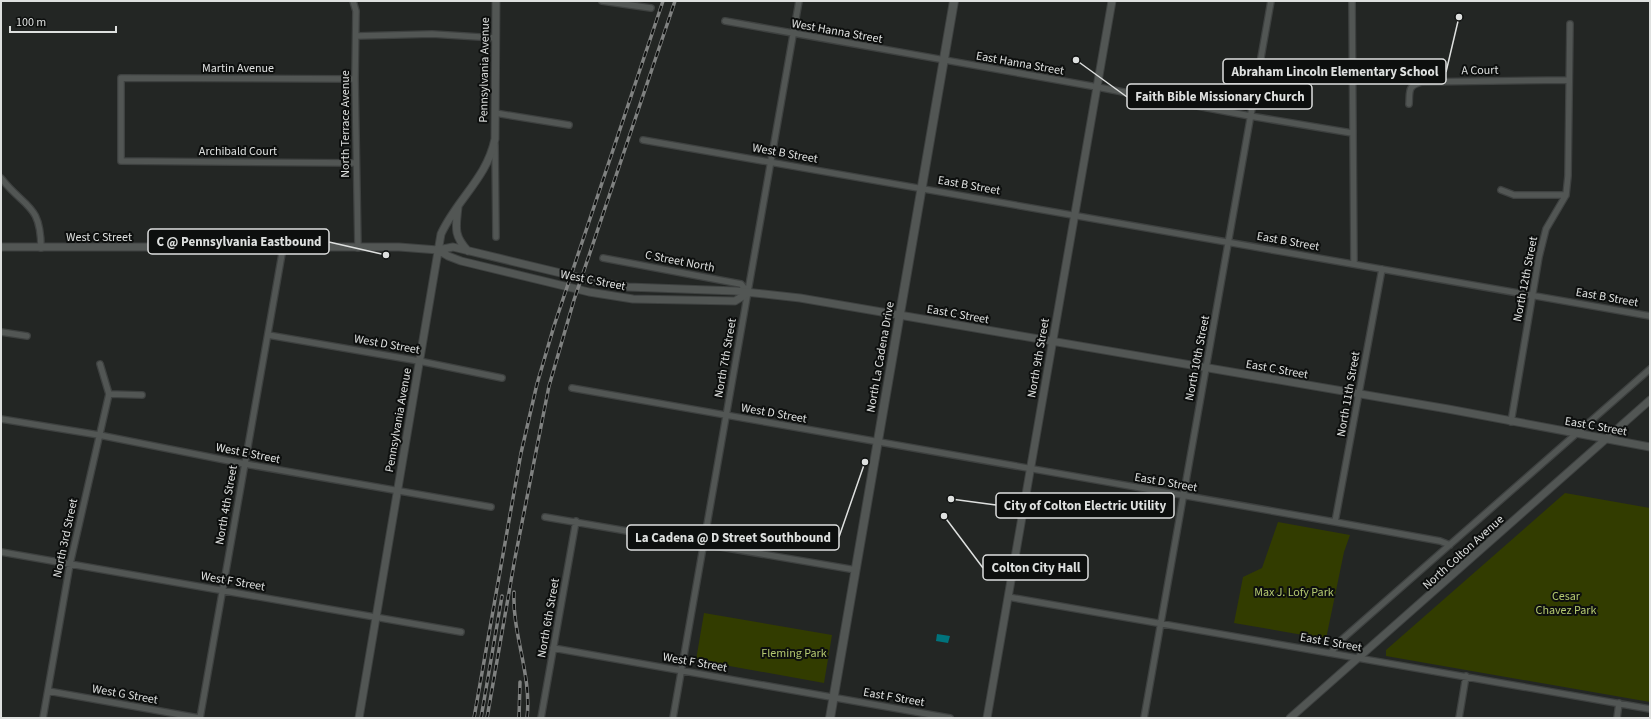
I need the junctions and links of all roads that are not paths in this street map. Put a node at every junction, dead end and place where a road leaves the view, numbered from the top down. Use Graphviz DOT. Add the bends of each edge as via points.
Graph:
graph roads {
  1 [pos="353,1"];
  2 [pos="496,1"];
  3 [pos="602,1"];
  4 [pos="799,1"];
  5 [pos="954,1"];
  6 [pos="1112,1"];
  7 [pos="1272,1"];
  8 [pos="1352,1"];
  9 [pos="617,2"];
  10 [pos="651,8"];
  11 [pos="726,21"];
  12 [pos="1570,24"];
  13 [pos="793,34"];
  14 [pos="356,36"];
  15 [pos="496,38"];
  16 [pos="944,61"];
  17 [pos="355,79"];
  18 [pos="1569,80"];
  19 [pos="1097,87"];
  20 [pos="1409,104"];
  21 [pos="495,113"];
  22 [pos="1250,116"];
  23 [pos="569,125"];
  24 [pos="1352,133"];
  25 [pos="495,139"];
  26 [pos="643,140"];
  27 [pos="121,162"];
  28 [pos="771,162"];
  29 [pos="356,163"];
  30 [pos="1,178"];
  31 [pos="922,188"];
  32 [pos="1501,190"];
  33 [pos="1566,194"];
  34 [pos="458,207"];
  35 [pos="1074,214"];
  36 [pos="496,237"];
  37 [pos="1230,242"];
  38 [pos="1,247"];
  39 [pos="41,248"];
  40 [pos="284,248"];
  41 [pos="358,248"];
  42 [pos="438,250"];
  43 [pos="469,251"];
  44 [pos="603,258"];
  45 [pos="1354,264"];
  46 [pos="1382,269"];
  47 [pos="748,294"];
  48 [pos="1533,295"];
  49 [pos="900,316"];
  50 [pos="1650,316"];
  51 [pos="1,332"];
  52 [pos="268,335"];
  53 [pos="27,336"];
  54 [pos="1052,341"];
  55 [pos="419,361"];
  56 [pos="100,364"];
  57 [pos="1206,368"];
  58 [pos="1650,369"];
  59 [pos="502,378"];
  60 [pos="572,388"];
  61 [pos="109,394"];
  62 [pos="1359,394"];
  63 [pos="142,395"];
  64 [pos="1650,400"];
  65 [pos="726,416"];
  66 [pos="1,419"];
  67 [pos="1511,422"];
  68 [pos="1576,433"];
  69 [pos="99,435"];
  70 [pos="1608,438"];
  71 [pos="878,442"];
  72 [pos="1650,447"];
  73 [pos="245,464"];
  74 [pos="1030,469"];
  75 [pos="396,491"];
  76 [pos="1183,497"];
  77 [pos="491,507"];
  78 [pos="545,517"];
  79 [pos="576,521"];
  80 [pos="1335,522"];
  81 [pos="703,545"];
  82 [pos="1450,545"];
  83 [pos="1,552"];
  84 [pos="70,564"];
  85 [pos="856,570"];
  86 [pos="222,591"];
  87 [pos="1008,597"];
  88 [pos="376,616"];
  89 [pos="1161,623"];
  90 [pos="461,632"];
  91 [pos="553,648"];
  92 [pos="1331,653"];
  93 [pos="1360,658"];
  94 [pos="681,671"];
  95 [pos="1466,676"];
  96 [pos="48,691"];
  97 [pos="833,697"];
  98 [pos="1619,703"];
  99 [pos="1650,709"];
  100 [pos="43,718"];
  101 [pos="199,718"];
  102 [pos="359,718"];
  103 [pos="541,718"];
  104 [pos="673,718"];
  105 [pos="830,718"];
  106 [pos="950,718"];
  107 [pos="987,718"];
  108 [pos="1144,718"];
  109 [pos="1290,718"];
  110 [pos="1459,718"];
  111 [pos="1617,718"];
  1 -- 14 [label="street, North Terrace Avenue" via="356,11"];
  2 -- 15 [label="street, Pennsylvania Avenue"];
  3 -- 9 [label="street"];
  4 -- 13 [label="street, North 7th Street"];
  5 -- 16 [label="main road, North La Cadena Drive"];
  6 -- 19 [label="street, North 9th Street"];
  7 -- 22 [label="street, North 10th Street"];
  8 -- 24 [label="street"];
  9 -- 10 [label="street"];
  11 -- 13 [label="street, West Hanna Street"];
  12 -- 18 [label="street, North 12th Street"];
  13 -- 16 [label="street, West Hanna Street"];
  13 -- 28 [label="street, North 7th Street"];
  14 -- 15 [label="street" via="432,34"];
  14 -- 17 [label="street, North Terrace Avenue"];
  15 -- 21 [label="street, Pennsylvania Avenue"];
  16 -- 19 [label="street, East Hanna Street"];
  16 -- 31 [label="main road, North La Cadena Drive"];
  17 -- 27 [label="street, Martin Avenue" via="121,78"];
  17 -- 29 [label="street, North Terrace Avenue"];
  18 -- 20 [label="street, A Court" via="1422,82 1413,84 1410,89"];
  18 -- 33 [label="street, North 12th Street"];
  19 -- 22 [label="street, East Hanna Street"];
  19 -- 35 [label="street, North 9th Street"];
  21 -- 23 [label="street"];
  21 -- 25 [label="street, Pennsylvania Avenue"];
  22 -- 24 [label="street, East Hanna Street"];
  22 -- 37 [label="street, North 10th Street"];
  24 -- 45 [label="street"];
  25 -- 34 [label="street, Pennsylvania Avenue" via="489,160"];
  25 -- 36 [label="street, Pennsylvania Avenue"];
  26 -- 28 [label="street, West B Street"];
  27 -- 29 [label="street, Archibald Court"];
  28 -- 31 [label="street, West B Street"];
  28 -- 47 [label="street, North 7th Street"];
  29 -- 41 [label="street, North Terrace Avenue"];
  30 -- 39 [label="street" via="10,190 34,210 41,230"];
  31 -- 35 [label="street, East B Street"];
  31 -- 49 [label="main road, North La Cadena Drive"];
  32 -- 33 [label="street" via="1514,194"];
  33 -- 48 [label="street, North 12th Street" via="1546,229 1538,257"];
  34 -- 42 [label="street, Pennsylvania Avenue" via="446,224"];
  34 -- 43 [label="street" via="456,231 459,241"];
  35 -- 37 [label="street, East B Street"];
  35 -- 54 [label="street, North 9th Street"];
  37 -- 45 [label="street, East B Street"];
  37 -- 57 [label="street, North 10th Street"];
  38 -- 39 [label="street, West C Street"];
  39 -- 40 [label="street, West C Street"];
  40 -- 41 [label="street, West C Street"];
  40 -- 52 [label="street, North 4th Street"];
  41 -- 42 [label="street, West C Street" via="399,247"];
  42 -- 43 [label="street, West C Street" via="453,247"];
  42 -- 47 [label="street, West C Street" via="461,261 606,295 659,301 735,301"];
  42 -- 55 [label="street, Pennsylvania Avenue"];
  43 -- 47 [label="street, West C Street" via="628,287 736,291"];
  44 -- 47 [label="street, C Street North" via="741,284"];
  45 -- 46 [label="street, East B Street"];
  46 -- 48 [label="street, East B Street"];
  46 -- 62 [label="street, North 11th Street"];
  47 -- 49 [label="street, West C Street" via="800,298"];
  47 -- 65 [label="street, North 7th Street"];
  48 -- 50 [label="street, East B Street"];
  48 -- 67 [label="street, North 12th Street"];
  49 -- 54 [label="street, East C Street"];
  49 -- 71 [label="main road, North La Cadena Drive"];
  51 -- 53 [label="street"];
  52 -- 55 [label="street, West D Street"];
  52 -- 73 [label="street, North 4th Street"];
  54 -- 57 [label="street, East C Street"];
  54 -- 74 [label="street, North 9th Street"];
  55 -- 59 [label="street, West D Street"];
  55 -- 75 [label="street, Pennsylvania Avenue"];
  56 -- 61 [label="street"];
  57 -- 62 [label="street, East C Street"];
  57 -- 76 [label="street, North 10th Street"];
  58 -- 68 [label="street, North Colton Avenue"];
  60 -- 65 [label="street, West D Street"];
  61 -- 63 [label="street"];
  61 -- 69 [label="street, North 3rd Street"];
  62 -- 67 [label="street, East C Street"];
  62 -- 80 [label="street, North 11th Street"];
  64 -- 70 [label="street, North Colton Avenue"];
  65 -- 71 [label="street, West D Street"];
  65 -- 81 [label="street, North 7th Street"];
  66 -- 69 [label="street, West E Street"];
  67 -- 68 [label="street, East C Street"];
  68 -- 70 [label="street, East C Street"];
  68 -- 82 [label="street, North Colton Avenue"];
  69 -- 73 [label="street, West E Street"];
  69 -- 84 [label="street, North 3rd Street"];
  70 -- 72 [label="street, East C Street"];
  70 -- 93 [label="street, North Colton Avenue"];
  71 -- 74 [label="street, East D Street"];
  71 -- 85 [label="main road, North La Cadena Drive"];
  73 -- 75 [label="street, West E Street"];
  73 -- 86 [label="street, North 4th Street"];
  74 -- 76 [label="street, East D Street"];
  74 -- 87 [label="street, North 9th Street"];
  75 -- 77 [label="street, West E Street"];
  75 -- 88 [label="street, Pennsylvania Avenue"];
  76 -- 80 [label="street, East D Street"];
  76 -- 89 [label="street, North 10th Street"];
  78 -- 79 [label="street"];
  79 -- 81 [label="street"];
  79 -- 91 [label="street, North 6th Street"];
  80 -- 82 [label="street, East D Street"];
  81 -- 85 [label="street"];
  81 -- 94 [label="street, North 7th Street"];
  82 -- 92 [label="street, North Colton Avenue" via="1339,642"];
  83 -- 84 [label="street, West F Street"];
  84 -- 86 [label="street, West F Street"];
  84 -- 96 [label="street, North 3rd Street"];
  85 -- 97 [label="main road, North La Cadena Drive"];
  86 -- 88 [label="street, West F Street"];
  86 -- 101 [label="street, North 4th Street"];
  87 -- 89 [label="street, East E Street"];
  87 -- 107 [label="street, North 9th Street"];
  88 -- 90 [label="street, West F Street"];
  88 -- 102 [label="street, Pennsylvania Avenue"];
  89 -- 92 [label="street, East E Street"];
  89 -- 108 [label="street, North 10th Street"];
  91 -- 94 [label="street, West F Street"];
  91 -- 103 [label="street, North 6th Street"];
  92 -- 93 [label="street, East E Street"];
  93 -- 95 [label="street, East E Street"];
  93 -- 109 [label="street, North Colton Avenue"];
  94 -- 97 [label="street, West F Street"];
  94 -- 104 [label="street, North 7th Street"];
  95 -- 98 [label="street, East E Street"];
  95 -- 110 [label="street"];
  96 -- 100 [label="street, North 3rd Street"];
  96 -- 101 [label="street, West G Street"];
  97 -- 105 [label="main road, North La Cadena Drive"];
  97 -- 106 [label="street, East F Street"];
  98 -- 99 [label="street, East E Street"];
  98 -- 111 [label="street"];
}
